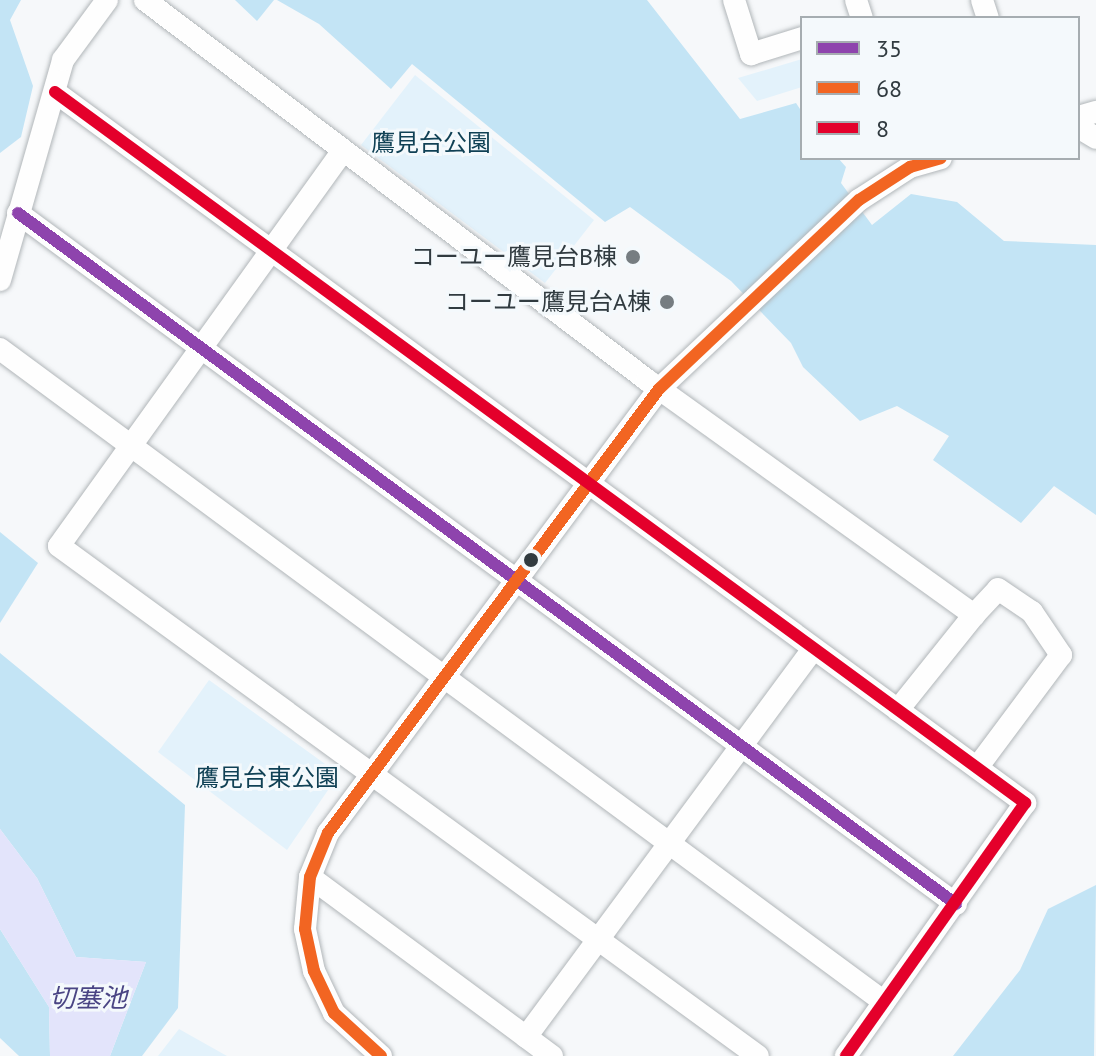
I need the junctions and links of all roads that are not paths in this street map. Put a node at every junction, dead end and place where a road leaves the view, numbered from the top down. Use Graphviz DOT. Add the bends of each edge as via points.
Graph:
graph roads {
  1 [pos="107,0"];
  2 [pos="145,0"];
  3 [pos="734,0"];
  4 [pos="800,39"];
  5 [pos="55,92"];
  6 [pos="342,152"];
  7 [pos="909,163"];
  8 [pos="18,213"];
  9 [pos="270,251"];
  10 [pos="0,280"];
  11 [pos="201,346"];
  12 [pos="0,349"];
  13 [pos="659,389"];
  14 [pos="128,444"];
  15 [pos="587,485"];
  16 [pos="513,581"];
  17 [pos="974,615"];
  18 [pos="812,650"];
  19 [pos="443,678"];
  20 [pos="898,710"];
  21 [pos="742,747"];
  22 [pos="979,765"];
  23 [pos="370,775"];
  24 [pos="668,842"];
  25 [pos="310,877"];
  26 [pos="956,904"];
  27 [pos="596,938"];
  28 [pos="884,1002"];
  29 [pos="526,1037"];
  30 [pos="381,1056"];
  31 [pos="552,1056"];
  32 [pos="758,1056"];
  33 [pos="846,1056"];
  1 -- 5 [label="street" via="63,60"];
  2 -- 6 [label="street"];
  3 -- 4 [label="street" via="751,54"];
  5 -- 8 [label="street"];
  5 -- 9 [label="street"];
  6 -- 9 [label="street"];
  6 -- 13 [label="street"];
  7 -- 13 [label="street" via="859,200"];
  8 -- 10 [label="street"];
  8 -- 11 [label="street"];
  9 -- 11 [label="street"];
  9 -- 15 [label="street"];
  11 -- 14 [label="street"];
  11 -- 16 [label="street"];
  12 -- 14 [label="street"];
  13 -- 15 [label="street"];
  13 -- 17 [label="street"];
  14 -- 19 [label="street"];
  14 -- 23 [label="street" via="59,546"];
  15 -- 16 [label="street"];
  15 -- 18 [label="street"];
  16 -- 19 [label="street"];
  16 -- 21 [label="street"];
  17 -- 20 [label="street"];
  17 -- 22 [label="street" via="998,589 1032,612 1061,655"];
  18 -- 20 [label="street"];
  18 -- 21 [label="street"];
  19 -- 23 [label="street"];
  19 -- 24 [label="street"];
  20 -- 22 [label="street"];
  21 -- 24 [label="street"];
  21 -- 26 [label="street"];
  22 -- 26 [label="street" via="1025,803"];
  23 -- 25 [label="street" via="328,833"];
  23 -- 27 [label="street"];
  24 -- 27 [label="street"];
  24 -- 28 [label="street"];
  25 -- 29 [label="street"];
  25 -- 30 [label="street" via="305,929 314,971 334,1013"];
  26 -- 28 [label="street"];
  27 -- 29 [label="street"];
  27 -- 32 [label="street"];
  28 -- 33 [label="street"];
  29 -- 31 [label="street"];
}
